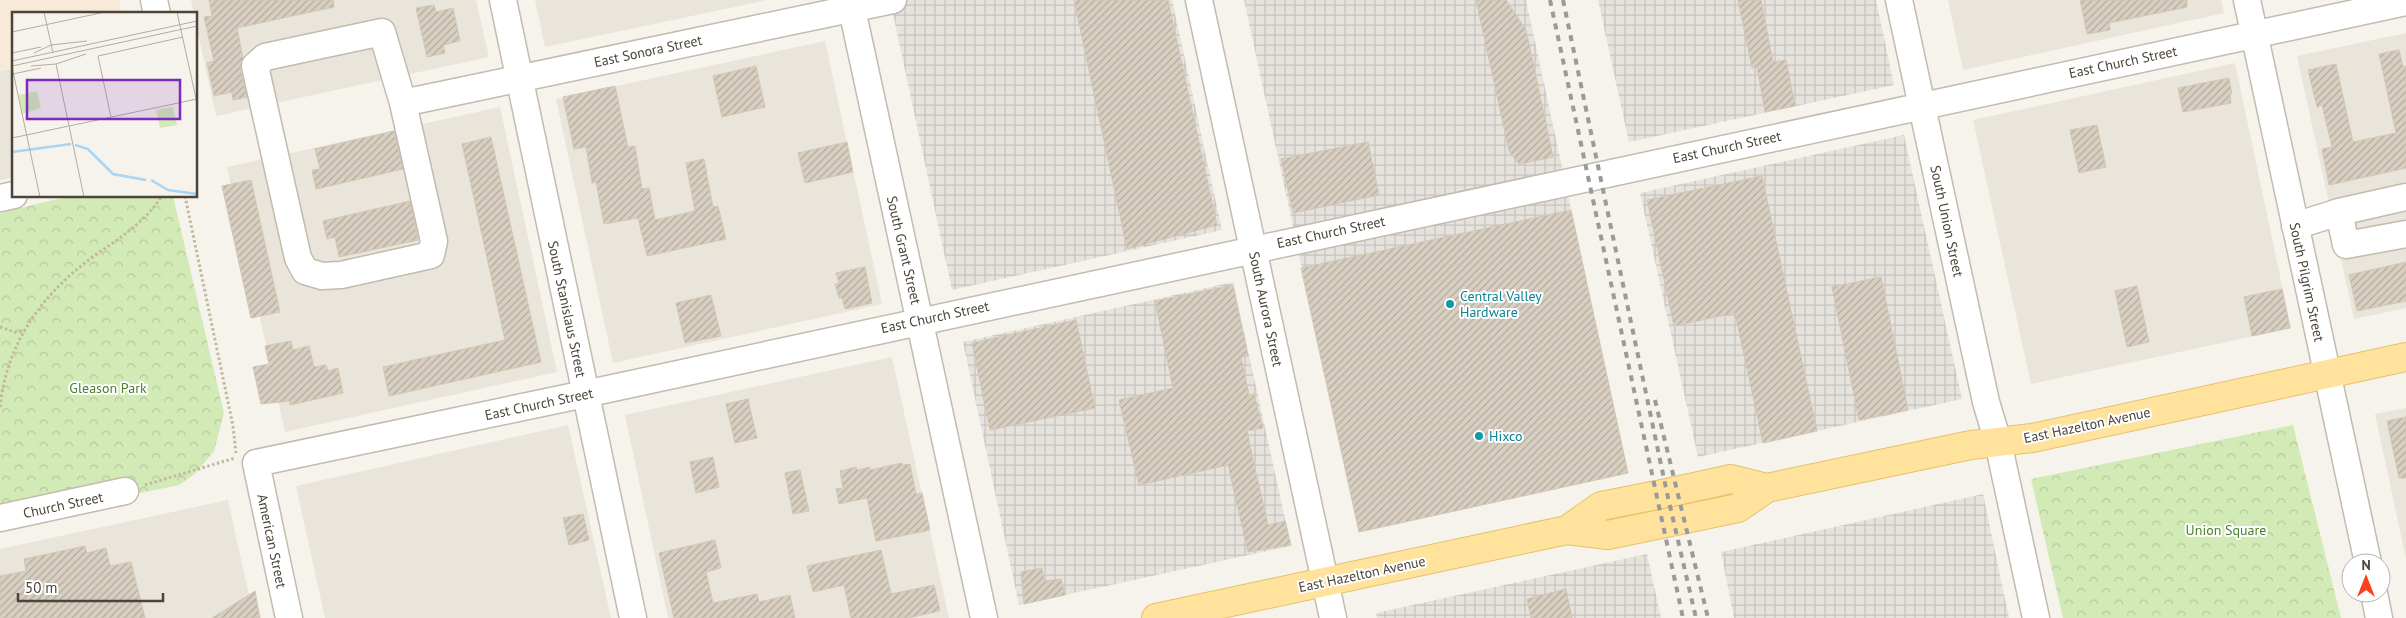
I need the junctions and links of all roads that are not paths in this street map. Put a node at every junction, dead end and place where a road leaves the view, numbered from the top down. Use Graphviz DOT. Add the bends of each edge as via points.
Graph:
graph roads {
  1 [pos="503,0"];
  2 [pos="894,0"];
  3 [pos="1199,0"];
  4 [pos="1899,0"];
  5 [pos="2247,0"];
  6 [pos="2406,2"];
  7 [pos="851,4"];
  8 [pos="2255,34"];
  9 [pos="519,79"];
  10 [pos="403,103"];
  11 [pos="1922,105"];
  12 [pos="2406,197"];
  13 [pos="2339,212"];
  14 [pos="2295,226"];
  15 [pos="2406,234"];
  16 [pos="1253,249"];
  17 [pos="920,321"];
  18 [pos="2406,357"];
  19 [pos="2327,374"];
  20 [pos="585,394"];
  21 [pos="1998,442"];
  22 [pos="256,463"];
  23 [pos="125,491"];
  24 [pos="0,518"];
  25 [pos="2366,553"];
  26 [pos="1325,582"];
  27 [pos="2376,603"];
  28 [pos="289,618"];
  29 [pos="633,618"];
  30 [pos="984,618"];
  31 [pos="1156,618"];
  32 [pos="1333,618"];
  33 [pos="2036,618"];
  34 [pos="2379,618"];
  1 -- 9 [label="street, South Stanislaus Street"];
  2 -- 7 [label="street, East Sonora Street"];
  3 -- 16 [label="street, South Aurora Street"];
  4 -- 11 [label="street, South Union Street"];
  5 -- 8 [label="street, South Pilgrim Street"];
  6 -- 8 [label="street, East Church Street"];
  7 -- 9 [label="street, East Sonora Street"];
  7 -- 17 [label="street, South Grant Street"];
  8 -- 11 [label="street, East Church Street"];
  8 -- 14 [label="street, South Pilgrim Street"];
  9 -- 10 [label="street, East Sonora Street"];
  9 -- 20 [label="street, South Stanislaus Street"];
  10 -- 10 [label="street" via="434,241 431,255 341,275 322,276 306,271 294,245 255,66 264,57 382,32"];
  11 -- 16 [label="street, East Church Street"];
  11 -- 21 [label="street, South Union Street" via="1986,402"];
  12 -- 13 [label="street"];
  13 -- 14 [label="street"];
  13 -- 15 [label="street" via="2346,245"];
  14 -- 19 [label="street, South Pilgrim Street"];
  16 -- 17 [label="street, East Church Street"];
  16 -- 26 [label="street, South Aurora Street"];
  17 -- 20 [label="street, East Church Street"];
  17 -- 30 [label="street, South Grant Street"];
  18 -- 19 [label="main road, East Hazelton Avenue"];
  19 -- 21 [label="main road, East Hazelton Avenue" via="2032,438"];
  19 -- 25 [label="street, South Pilgrim Street"];
  20 -- 22 [label="street, East Church Street"];
  20 -- 29 [label="street, South Stanislaus Street"];
  21 -- 26 [label="main road, East Hazelton Avenue" via="1767,488 1731,479 1601,506 1567,530"];
  21 -- 33 [label="street, South Union Street"];
  22 -- 28 [label="street, American Street"];
  23 -- 24 [label="street, Church Street"];
  26 -- 31 [label="main road, East Hazelton Avenue"];
  26 -- 32 [label="street, South Aurora Street"];
  27 -- 34 [label="street"];
}
